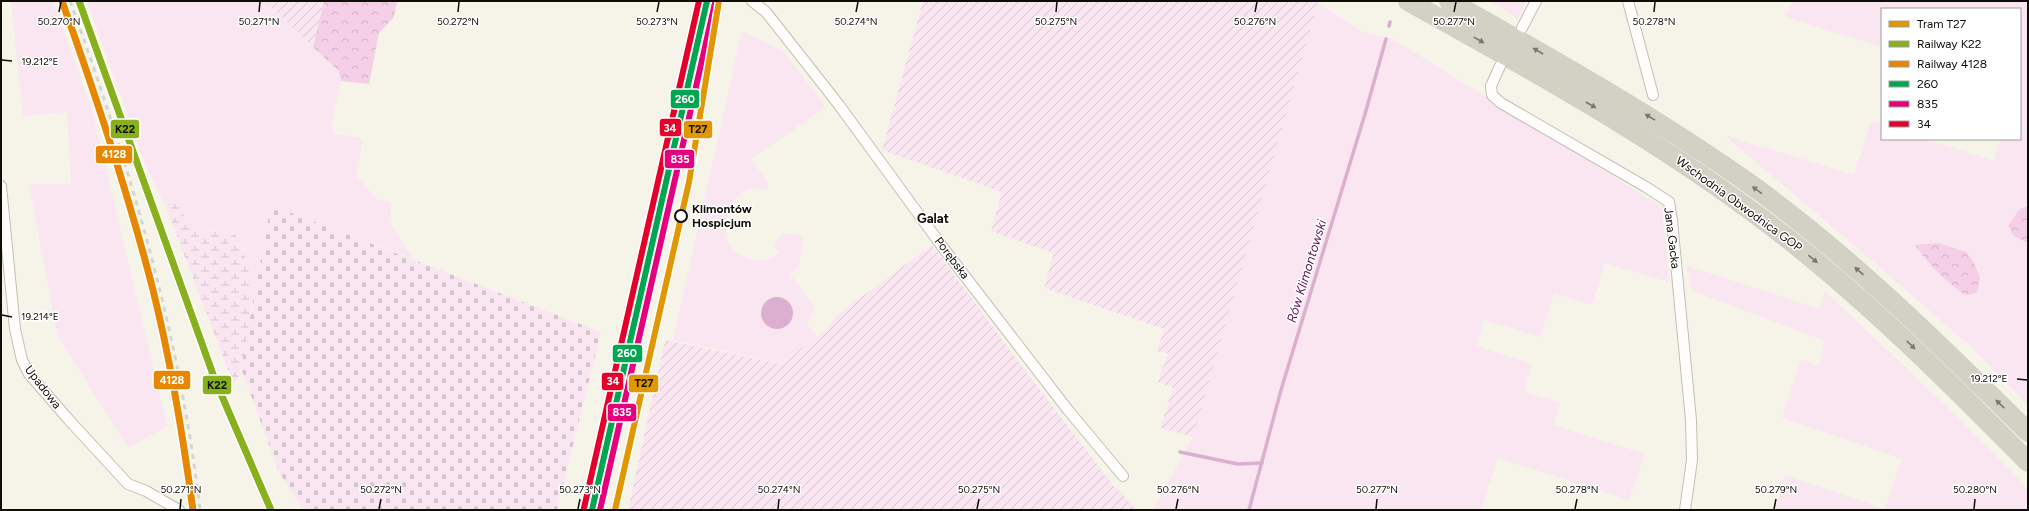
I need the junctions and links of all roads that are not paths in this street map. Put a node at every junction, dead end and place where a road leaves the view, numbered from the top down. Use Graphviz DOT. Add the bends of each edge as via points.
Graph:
graph roads {
  1 [pos="707,1"];
  2 [pos="752,1"];
  3 [pos="1408,1"];
  4 [pos="1449,1"];
  5 [pos="1536,1"];
  6 [pos="1628,1"];
  7 [pos="1522,28"];
  8 [pos="1500,66"];
  9 [pos="1653,95"];
  10 [pos="1,186"];
  11 [pos="2028,432"];
  12 [pos="2028,462"];
  13 [pos="1123,476"];
  14 [pos="179,510"];
  15 [pos="592,510"];
  16 [pos="1685,510"];
  1 -- 15 [label="street"];
  2 -- 13 [label="street, Porębska" via="766,12 839,105 1068,410"];
  3 -- 12 [label="highway, Wschodnia Obwodnica GOP, one-way" via="1648,139 1754,213 1803,251 1902,336"];
  11 -- 4 [label="highway, Wschodnia Obwodnica GOP, one-way" via="1888,296 1758,190 1665,126"];
  5 -- 7 [label="street"];
  6 -- 9 [label="street"];
  8 -- 16 [label="street, Jana Gacka" via="1491,86 1492,95 1669,202 1691,420 1692,460"];
  10 -- 14 [label="street, Upadowa" via="16,334 22,360 29,374 128,484"];
}
